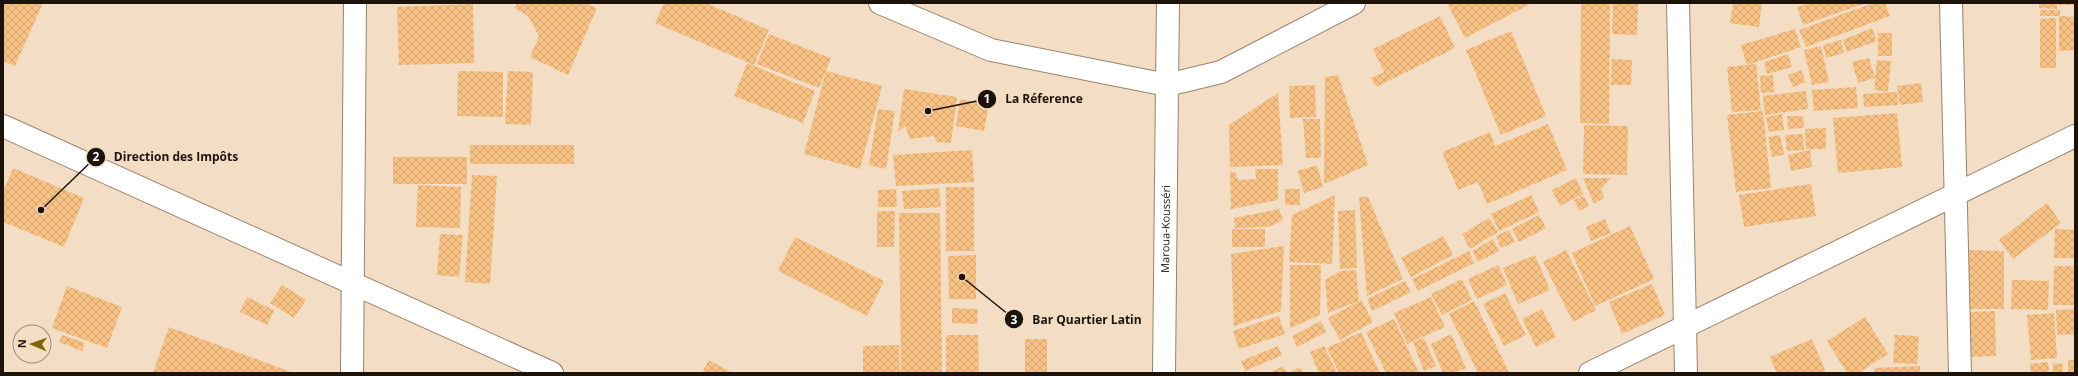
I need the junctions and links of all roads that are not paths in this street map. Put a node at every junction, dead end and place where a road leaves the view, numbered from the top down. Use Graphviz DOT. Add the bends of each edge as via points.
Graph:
graph roads {
  1 [pos="355,3"];
  2 [pos="880,3"];
  3 [pos="1168,3"];
  4 [pos="1354,3"];
  5 [pos="1678,3"];
  6 [pos="1951,3"];
  7 [pos="1167,85"];
  8 [pos="3,126"];
  9 [pos="2075,136"];
  10 [pos="1957,193"];
  11 [pos="353,282"];
  12 [pos="1685,326"];
  13 [pos="352,373"];
  14 [pos="552,373"];
  15 [pos="1164,373"];
  16 [pos="1590,373"];
  17 [pos="1686,373"];
  18 [pos="1960,373"];
  1 -- 11 [label="main road"];
  2 -- 7 [label="main road" via="991,50"];
  3 -- 7 [label="main road, Maroua-Kousséri"];
  4 -- 7 [label="main road" via="1221,72"];
  5 -- 12 [label="main road"];
  6 -- 10 [label="main road"];
  7 -- 15 [label="main road, Maroua-Kousséri"];
  8 -- 11 [label="main road"];
  9 -- 10 [label="main road"];
  10 -- 12 [label="main road"];
  10 -- 18 [label="main road"];
  11 -- 13 [label="main road"];
  11 -- 14 [label="main road"];
  12 -- 16 [label="main road"];
  12 -- 17 [label="main road"];
}
